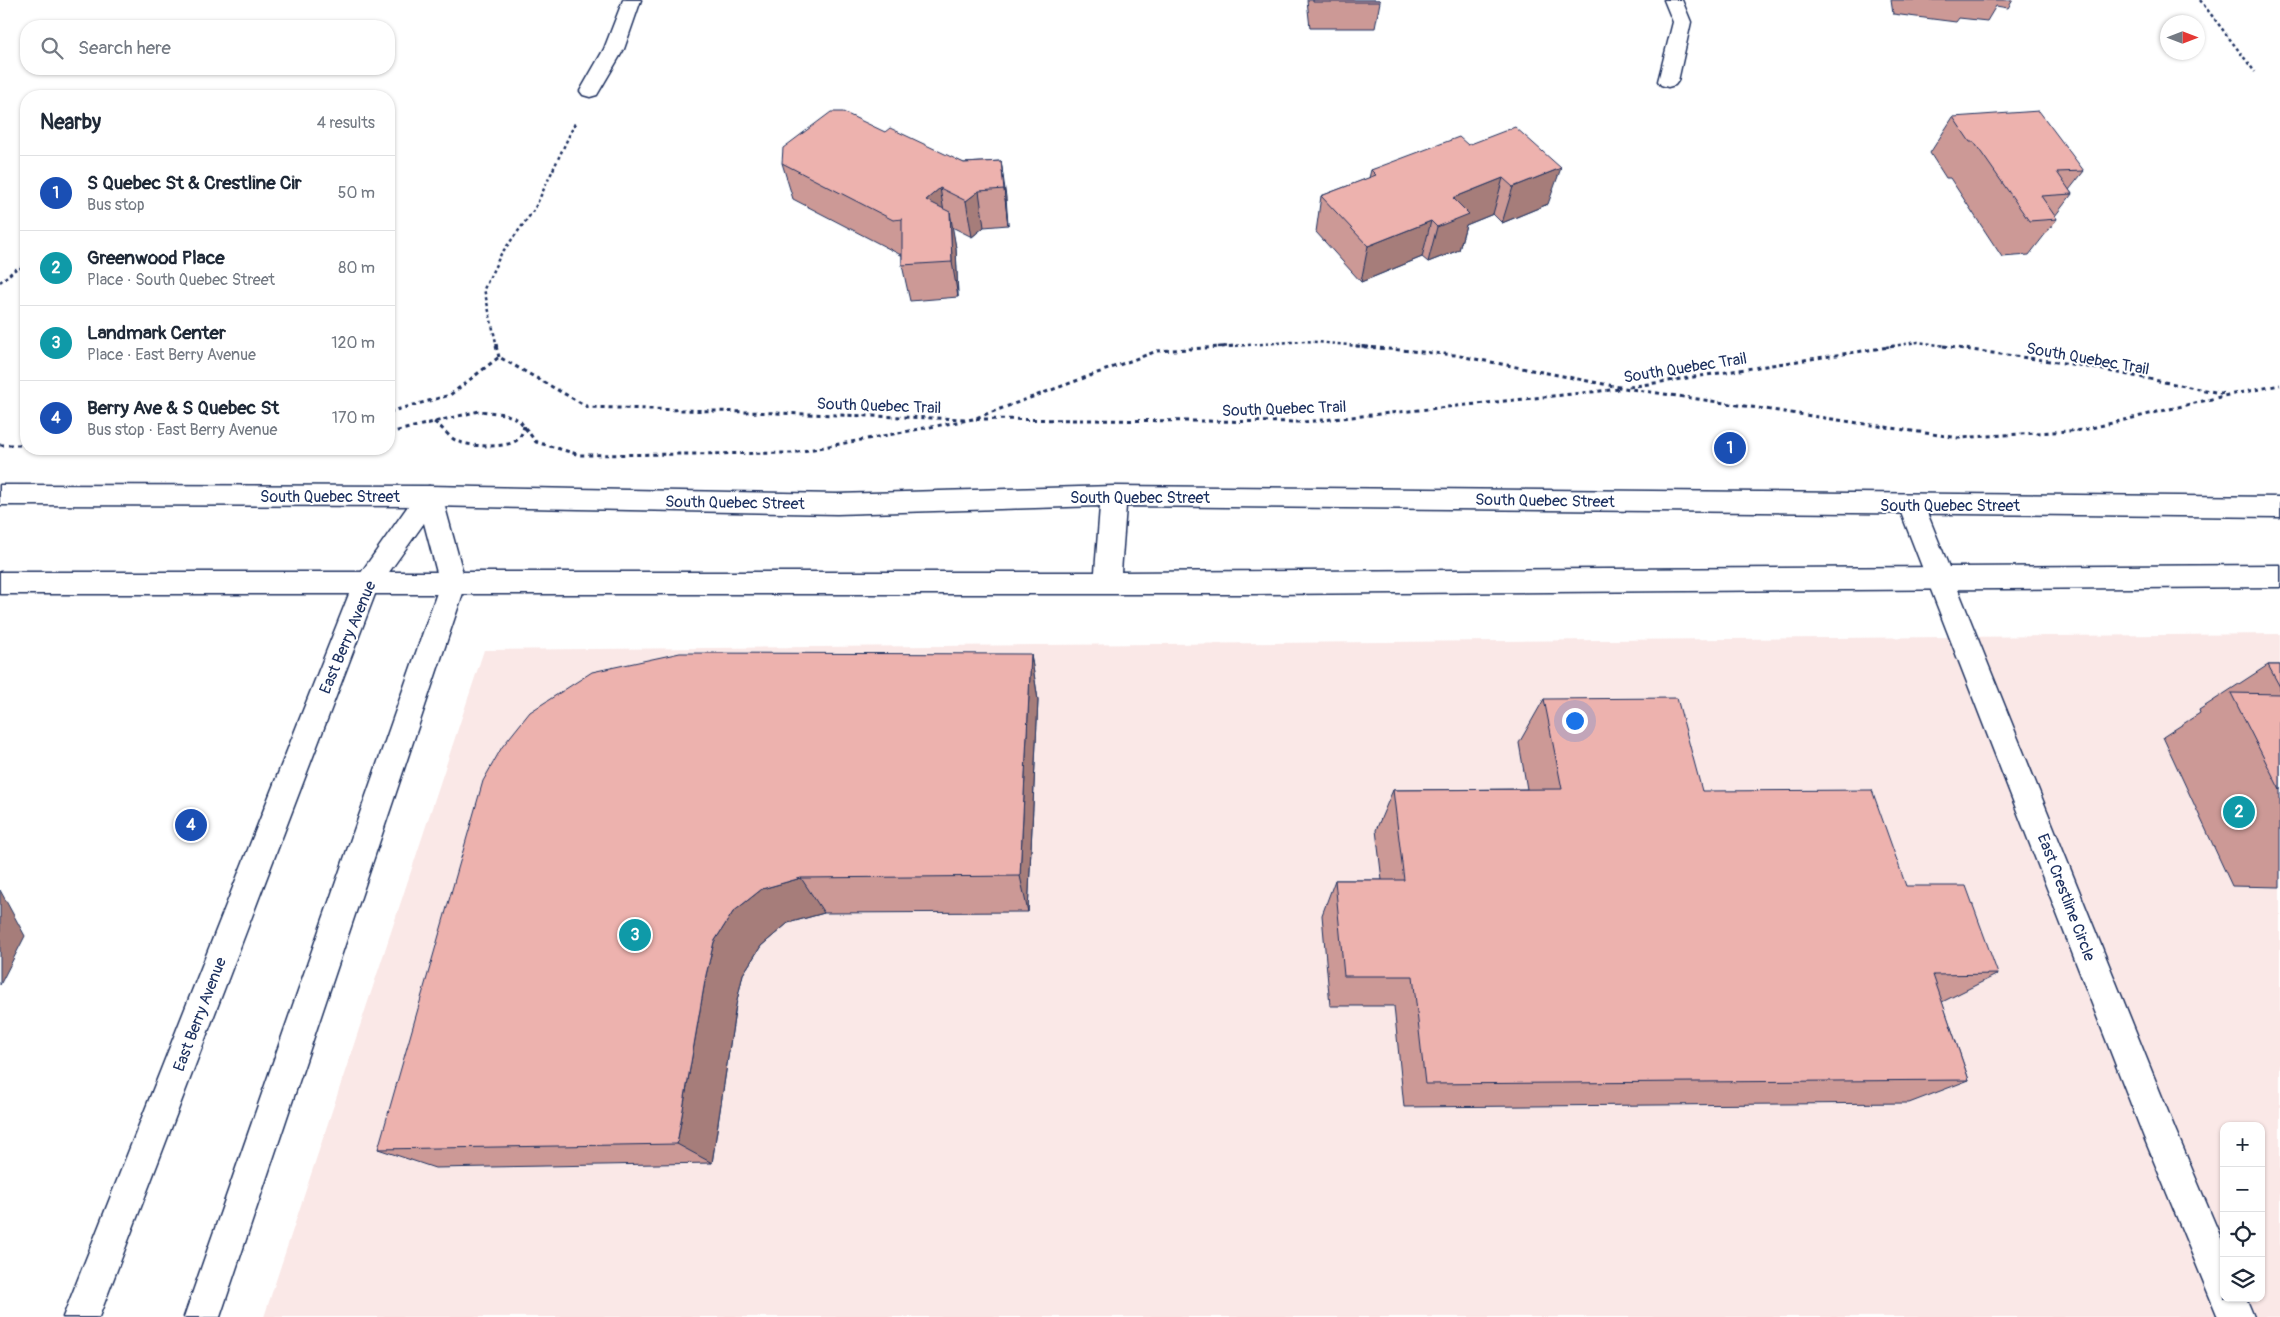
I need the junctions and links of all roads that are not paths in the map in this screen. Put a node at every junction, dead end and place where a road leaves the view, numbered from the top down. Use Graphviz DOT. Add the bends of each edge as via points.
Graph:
graph roads {
  1 [pos="632,0"];
  2 [pos="1673,0"];
  3 [pos="1668,82"];
  4 [pos="590,91"];
  5 [pos="0,496"];
  6 [pos="428,496"];
  7 [pos="1114,496"];
  8 [pos="1911,505"];
  9 [pos="2280,508"];
  10 [pos="2280,576"];
  11 [pos="1942,579"];
  12 [pos="0,583"];
  13 [pos="1107,583"];
  14 [pos="366,584"];
  15 [pos="453,584"];
  16 [pos="2220,1278"];
  17 [pos="2230,1302"];
  18 [pos="81,1317"];
  19 [pos="202,1317"];
  20 [pos="2236,1317"];
  1 -- 4 [label="main road" via="614,49"];
  2 -- 3 [label="main road" via="1682,22"];
  5 -- 6 [label="main road, South Quebec Street"];
  6 -- 7 [label="main road, South Quebec Street" via="837,504"];
  6 -- 14 [label="main road, East Berry Avenue"];
  6 -- 15 [label="main road"];
  7 -- 8 [label="main road, South Quebec Street"];
  7 -- 13 [label="main road"];
  8 -- 9 [label="main road, South Quebec Street"];
  8 -- 11 [label="main road, East Crestline Circle"];
  10 -- 11 [label="main road"];
  11 -- 13 [label="main road"];
  11 -- 16 [label="main road, East Crestline Circle" via="2160,1135"];
  12 -- 14 [label="main road"];
  13 -- 15 [label="main road"];
  14 -- 15 [label="main road"];
  14 -- 18 [label="main road, East Berry Avenue"];
  15 -- 19 [label="main road"];
  17 -- 20 [label="main road"];
}
